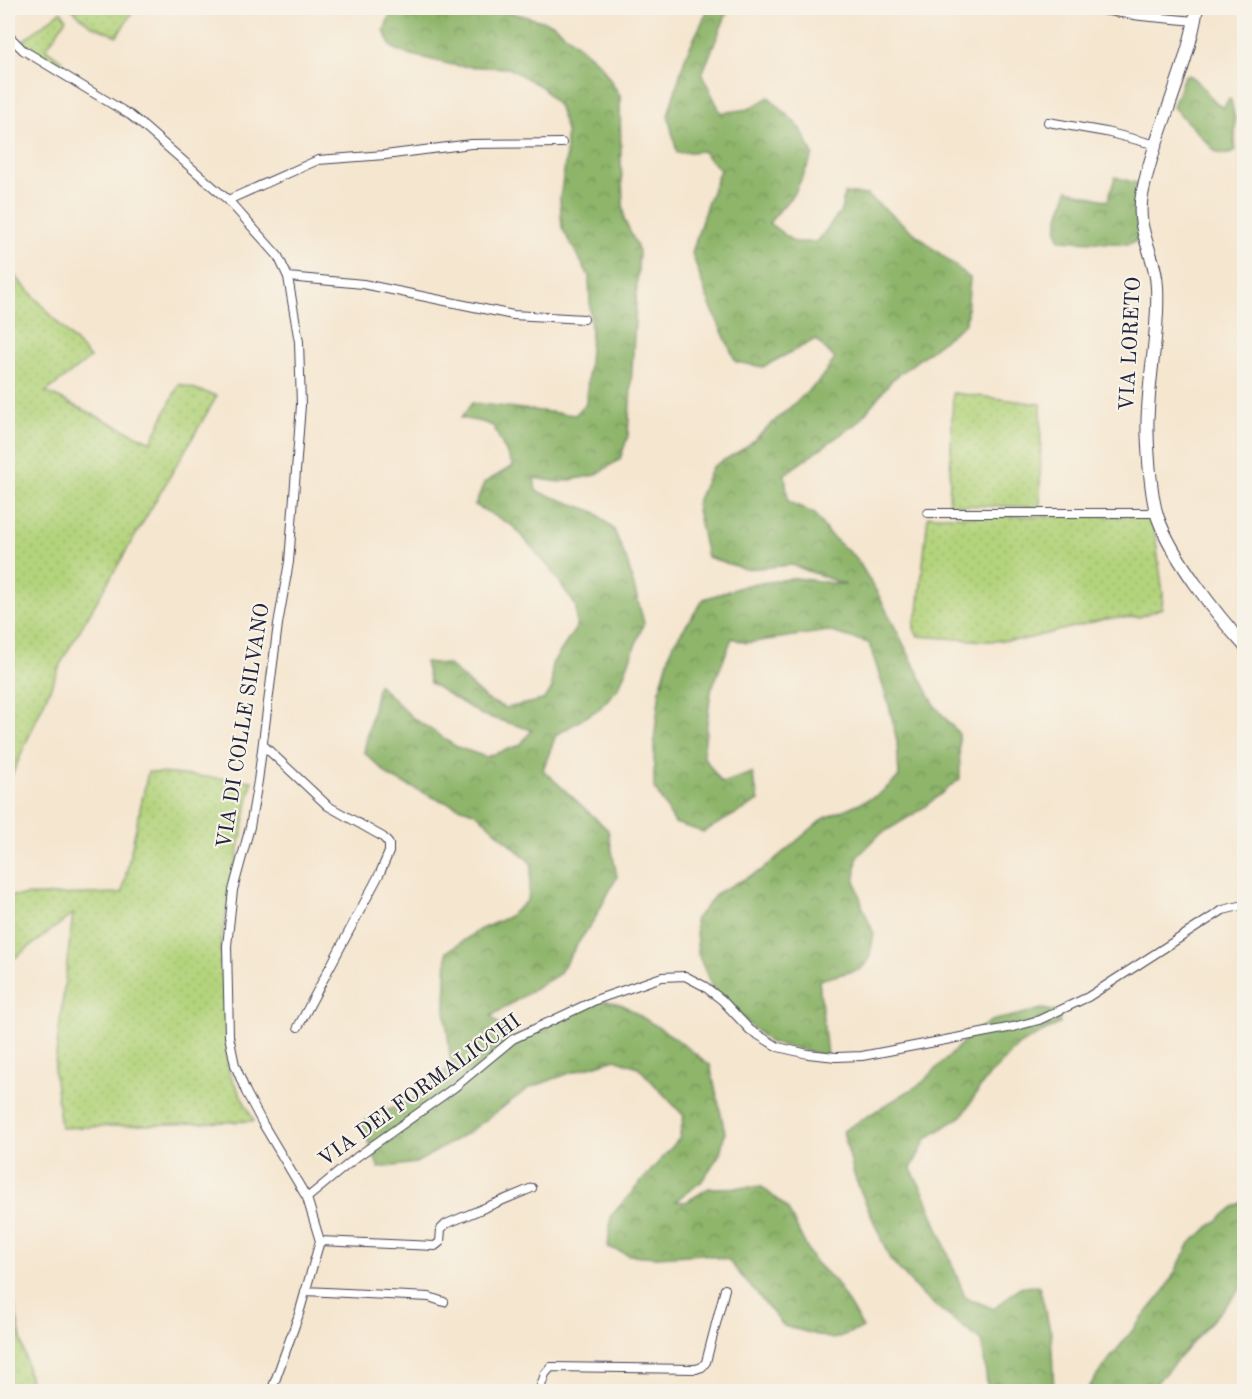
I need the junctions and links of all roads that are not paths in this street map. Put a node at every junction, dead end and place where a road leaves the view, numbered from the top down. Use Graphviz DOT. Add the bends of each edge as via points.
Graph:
graph roads {
  1 [pos="1088,8"];
  2 [pos="1197,8"];
  3 [pos="1195,21"];
  4 [pos="8,36"];
  5 [pos="1048,122"];
  6 [pos="562,143"];
  7 [pos="1157,145"];
  8 [pos="228,200"];
  9 [pos="288,277"];
  10 [pos="584,319"];
  11 [pos="928,513"];
  12 [pos="1156,513"];
  13 [pos="1245,645"];
  14 [pos="263,745"];
  15 [pos="1245,904"];
  16 [pos="298,1027"];
  17 [pos="532,1188"];
  18 [pos="307,1198"];
  19 [pos="320,1241"];
  20 [pos="725,1289"];
  21 [pos="305,1291"];
  22 [pos="444,1302"];
  23 [pos="270,1392"];
  24 [pos="539,1392"];
  1 -- 3 [label="street"];
  2 -- 3 [label="street, VIA LORETO"];
  3 -- 7 [label="street, VIA LORETO"];
  4 -- 8 [label="street, VIA DI COLLE SILVANO" via="23,50 130,115"];
  5 -- 7 [label="street"];
  6 -- 8 [label="street" via="471,144 318,160"];
  7 -- 12 [label="street, VIA LORETO" via="1140,210 1157,282 1147,421"];
  8 -- 9 [label="street, VIA DI COLLE SILVANO" via="272,249"];
  9 -- 10 [label="street" via="363,284 513,315"];
  9 -- 14 [label="street, VIA DI COLLE SILVANO" via="298,332 301,405 289,562"];
  11 -- 12 [label="street"];
  12 -- 13 [label="street, VIA LORETO" via="1184,566"];
  14 -- 16 [label="street" via="328,806 389,844 380,873"];
  14 -- 18 [label="street, VIA DI COLLE SILVANO" via="250,826 228,921 229,1036 232,1057 246,1092"];
  15 -- 18 [label="street, VIA DEI FORMALICCHI" via="1223,910 1088,997 1039,1020 861,1056 808,1054 778,1047 750,1030 715,994 693,979 677,975 658,978 598,999 513,1040"];
  17 -- 19 [label="street" via="446,1224 441,1229 441,1241 435,1246"];
  18 -- 19 [label="street, VIA DI COLLE SILVANO"];
  19 -- 21 [label="street"];
  20 -- 24 [label="street" via="702,1367 551,1367 544,1374"];
  21 -- 22 [label="street" via="429,1297"];
  21 -- 23 [label="street"];
}
